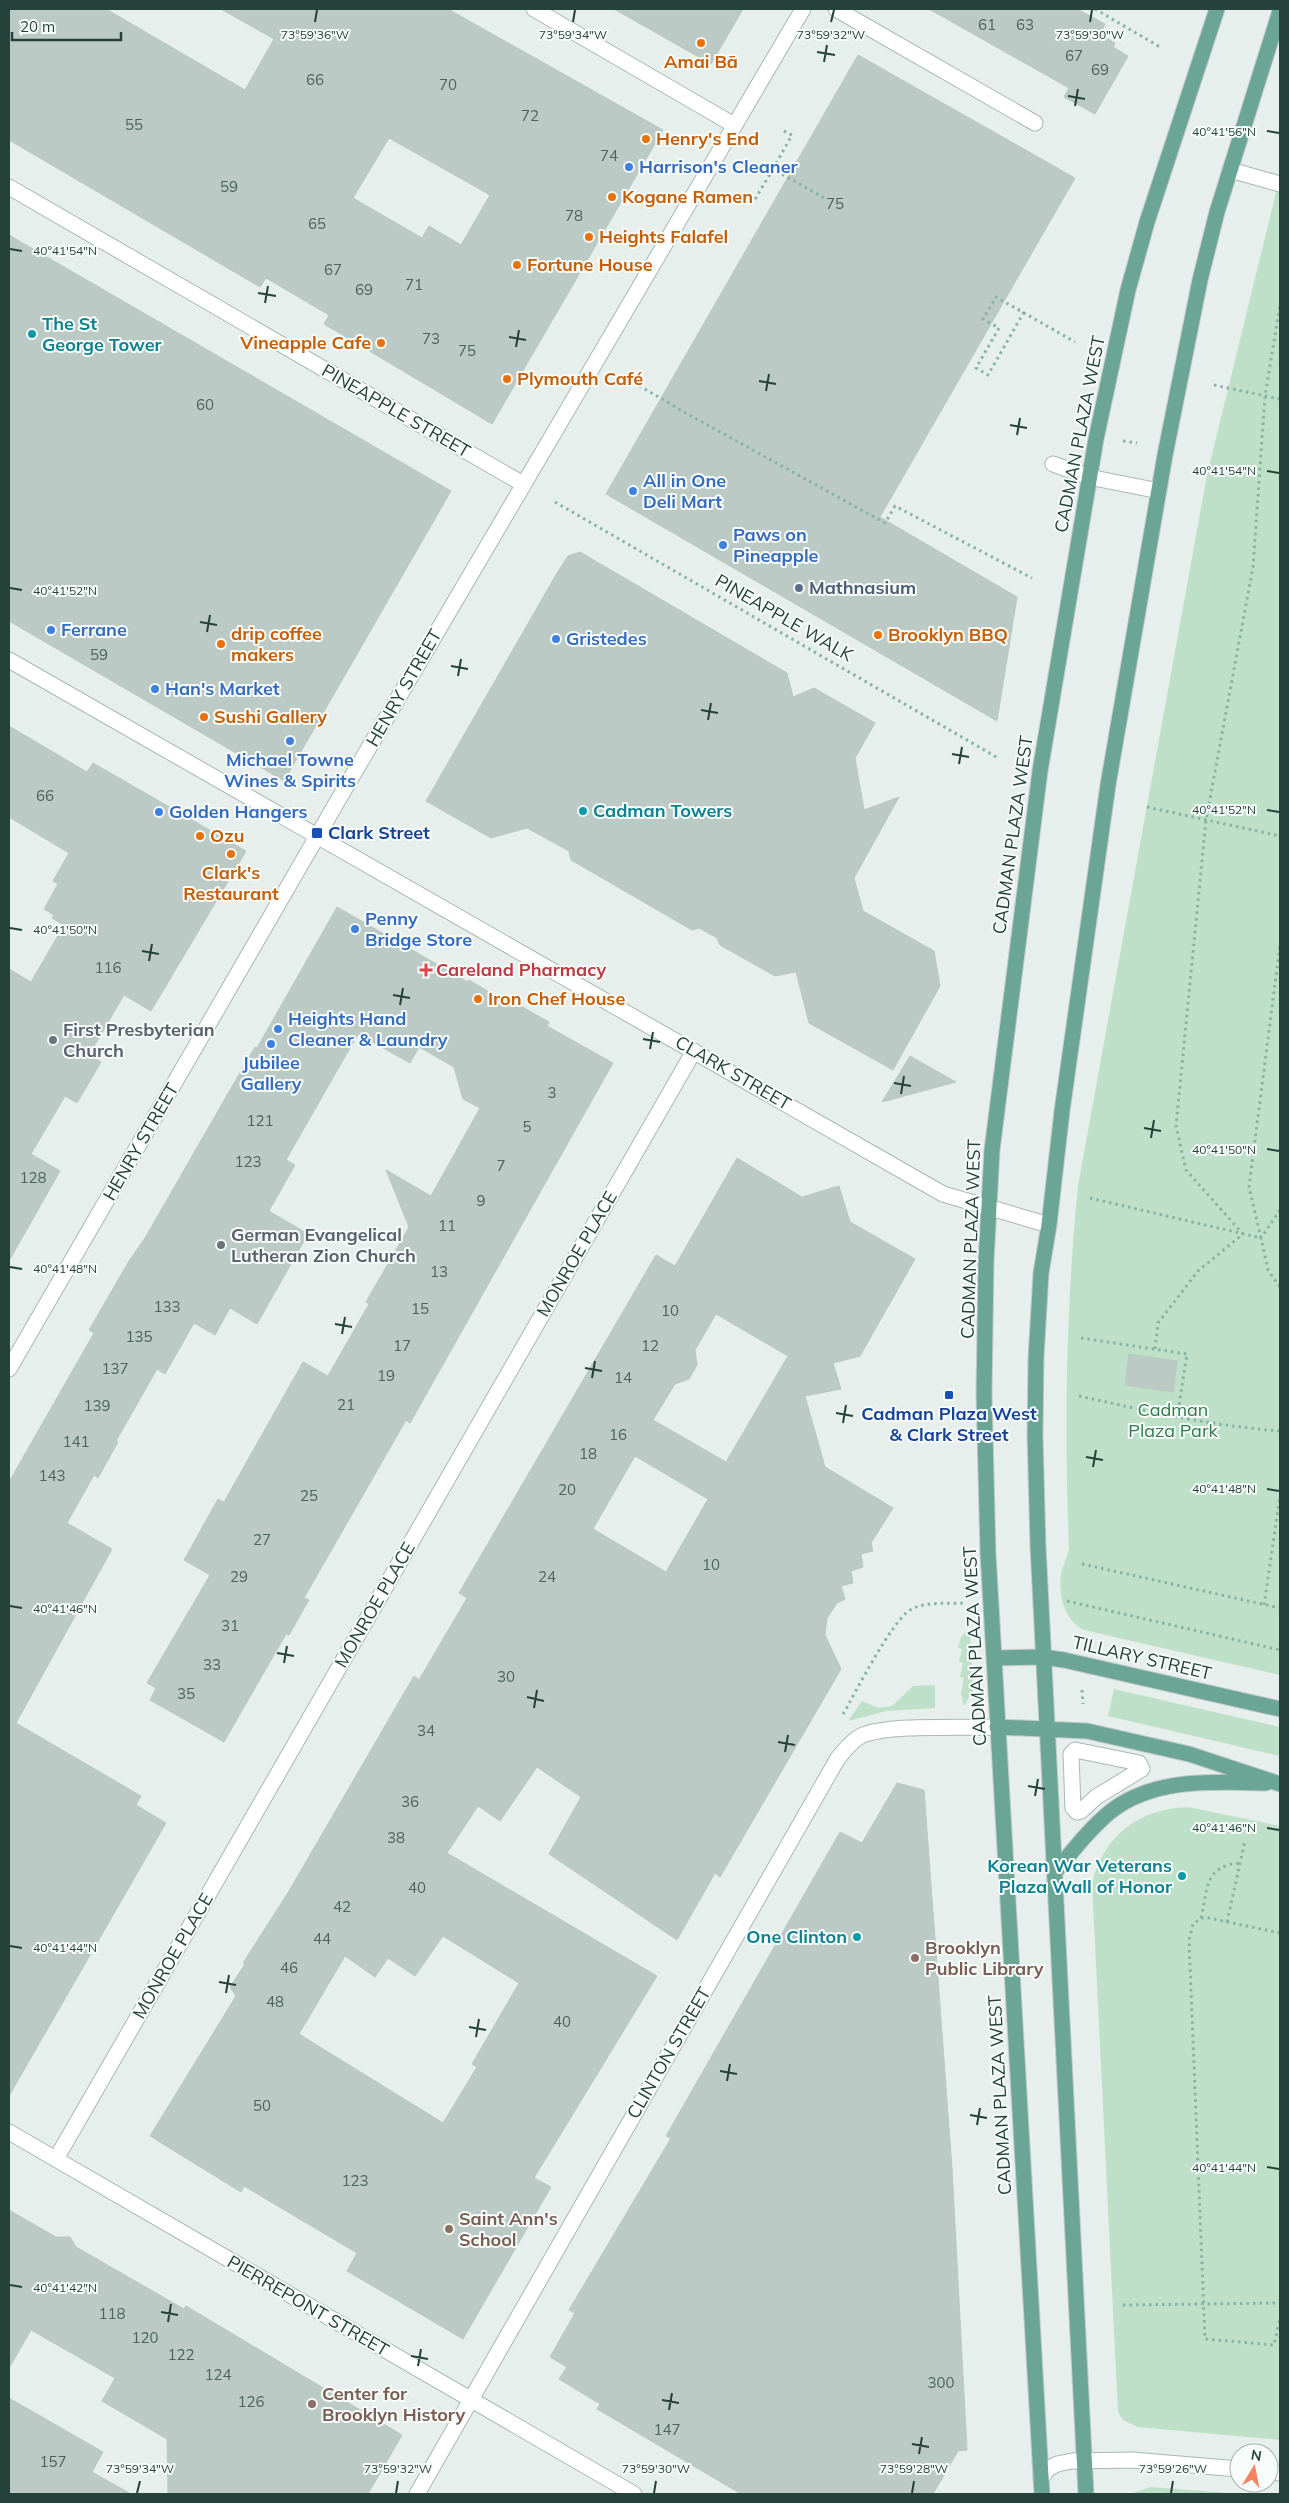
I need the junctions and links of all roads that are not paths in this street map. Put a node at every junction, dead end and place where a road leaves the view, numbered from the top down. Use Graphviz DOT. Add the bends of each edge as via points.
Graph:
graph roads {
  1 [pos="534,9"];
  2 [pos="803,9"];
  3 [pos="836,9"];
  4 [pos="1217,9"];
  5 [pos="1280,11"];
  6 [pos="1035,123"];
  7 [pos="734,125"];
  8 [pos="1230,170"];
  9 [pos="1280,184"];
  10 [pos="9,187"];
  11 [pos="1053,464"];
  12 [pos="1089,477"];
  13 [pos="523,484"];
  14 [pos="1159,491"];
  15 [pos="9,660"];
  16 [pos="318,837"];
  17 [pos="694,1051"];
  18 [pos="990,1207"];
  19 [pos="1049,1225"];
  20 [pos="9,1369"];
  21 [pos="1043,1657"];
  22 [pos="994,1658"];
  23 [pos="1280,1709"];
  24 [pos="997,1727"];
  25 [pos="1047,1728"];
  26 [pos="1090,1753"];
  27 [pos="1280,1784"];
  28 [pos="1055,1872"];
  29 [pos="9,2132"];
  30 [pos="56,2159"];
  31 [pos="470,2400"];
  32 [pos="1084,2461"];
  33 [pos="1229,2468"];
  34 [pos="1041,2487"];
  35 [pos="416,2494"];
  36 [pos="634,2494"];
  37 [pos="1086,2494"];
  1 -- 7 [label="street"];
  2 -- 7 [label="street, HENRY STREET"];
  3 -- 6 [label="street"];
  4 -- 12 [label="main road, CADMAN PLAZA WEST" via="1152,205 1133,273 1111,362"];
  5 -- 8 [label="main road"];
  7 -- 13 [label="street, HENRY STREET"];
  8 -- 9 [label="street"];
  8 -- 14 [label="main road" via="1200,280"];
  10 -- 13 [label="street, PINEAPPLE STREET"];
  11 -- 12 [label="street"];
  12 -- 14 [label="street"];
  12 -- 18 [label="main road, CADMAN PLAZA WEST" via="1040,771 992,1150"];
  13 -- 16 [label="street, HENRY STREET"];
  14 -- 19 [label="main road" via="1108,786"];
  15 -- 16 [label="street, CLARK STREET"];
  16 -- 17 [label="street, CLARK STREET"];
  16 -- 20 [label="street, HENRY STREET"];
  17 -- 18 [label="street, CLARK STREET" via="943,1194"];
  17 -- 30 [label="street, MONROE PLACE"];
  18 -- 19 [label="street, CLARK STREET"];
  18 -- 22 [label="main road, CADMAN PLAZA WEST" via="984,1394"];
  19 -- 21 [label="main road" via="1041,1273 1036,1358 1036,1485"];
  21 -- 22 [label="main road, TILLARY STREET"];
  21 -- 23 [label="main road, TILLARY STREET" via="1110,1669"];
  21 -- 25 [label="main road"];
  22 -- 24 [label="main road, CADMAN PLAZA WEST"];
  24 -- 25 [label="main road"];
  24 -- 31 [label="street, CLINTON STREET" via="874,1732 860,1736 838,1758"];
  24 -- 34 [label="main road, CADMAN PLAZA WEST"];
  25 -- 27 [label="main road" via="1087,1732 1189,1754"];
  25 -- 28 [label="main road"];
  26 -- 26 [label="street" via="1075,1750 1071,1754 1073,1808 1077,1812 1142,1769 1139,1763"];
  27 -- 28 [label="main road" via="1182,1784 1142,1795 1110,1812"];
  28 -- 32 [label="main road"];
  29 -- 30 [label="street, PIERREPONT STREET"];
  30 -- 31 [label="street, PIERREPONT STREET"];
  31 -- 35 [label="street, CLINTON STREET"];
  31 -- 36 [label="street, PIERREPONT STREET"];
  32 -- 33 [label="street" via="1140,2460"];
  32 -- 34 [label="street" via="1058,2464 1048,2469"];
  32 -- 37 [label="main road"];
}
